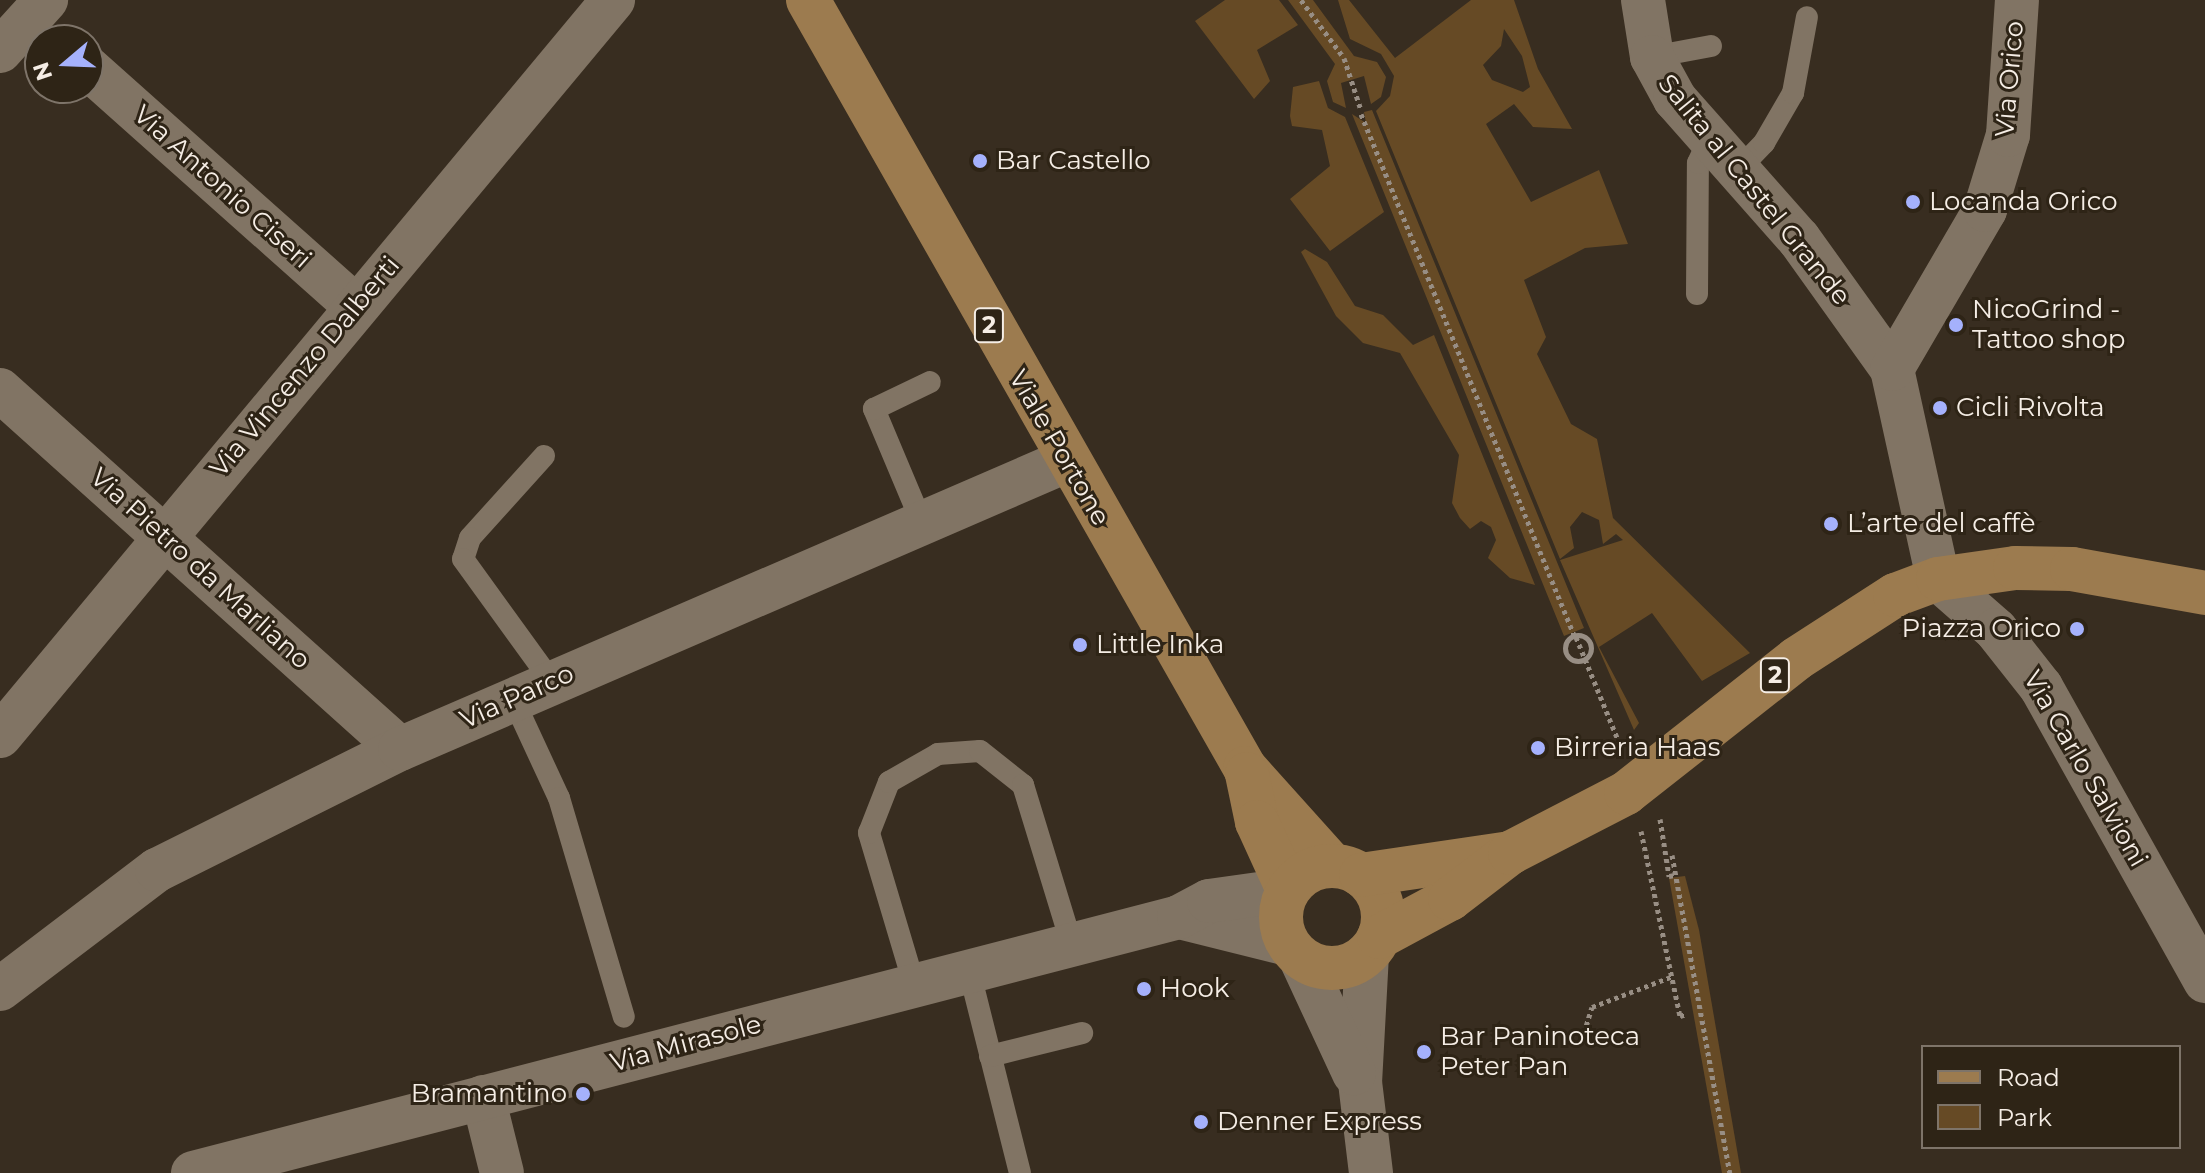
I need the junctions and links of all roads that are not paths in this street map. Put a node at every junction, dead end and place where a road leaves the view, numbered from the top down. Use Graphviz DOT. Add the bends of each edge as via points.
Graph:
graph roads {
  1 [pos="613,0"];
  2 [pos="808,0"];
  3 [pos="1643,0"];
  4 [pos="2017,0"];
  5 [pos="1807,17"];
  6 [pos="44,19"];
  7 [pos="1711,46"];
  8 [pos="0,51"];
  9 [pos="1652,57"];
  10 [pos="104,82"];
  11 [pos="1709,139"];
  12 [pos="1737,171"];
  13 [pos="1697,294"];
  14 [pos="355,306"];
  15 [pos="1892,369"];
  16 [pos="930,382"];
  17 [pos="0,390"];
  18 [pos="544,456"];
  19 [pos="1066,461"];
  20 [pos="922,523"];
  21 [pos="165,537"];
  22 [pos="1938,579"];
  23 [pos="2205,593"];
  24 [pos="532,691"];
  25 [pos="0,736"];
  26 [pos="400,749"];
  27 [pos="1245,768"];
  28 [pos="1510,853"];
  29 [pos="1347,870"];
  30 [pos="1288,890"];
  31 [pos="1179,917"];
  32 [pos="1071,942"];
  33 [pos="1373,946"];
  34 [pos="1294,952"];
  35 [pos="969,970"];
  36 [pos="2205,981"];
  37 [pos="914,984"];
  38 [pos="0,989"];
  39 [pos="624,1017"];
  40 [pos="1082,1033"];
  41 [pos="990,1056"];
  42 [pos="1360,1082"];
  43 [pos="483,1097"];
  44 [pos="193,1173"];
  45 [pos="502,1173"];
  46 [pos="1020,1173"];
  47 [pos="1371,1173"];
  1 -- 14 [label="street, Via Vincenzo Dalberti"];
  2 -- 19 [label="main road, Viale Portone / 2"];
  3 -- 9 [label="street, Salita al Castel Grande"];
  4 -- 15 [label="street, Via Orico" via="2008,135 1985,210"];
  5 -- 12 [label="lane" via="1793,93 1764,143"];
  6 -- 8 [label="street"];
  7 -- 9 [label="lane"];
  9 -- 11 [label="street, Salita al Castel Grande"];
  10 -- 14 [label="street, Via Antonio Ciseri"];
  11 -- 12 [label="street, Salita al Castel Grande"];
  11 -- 13 [label="lane" via="1698,163"];
  12 -- 15 [label="street, Salita al Castel Grande" via="1799,239"];
  14 -- 21 [label="street, Via Vincenzo Dalberti"];
  15 -- 22 [label="street"];
  16 -- 20 [label="lane" via="874,409"];
  17 -- 21 [label="street, Via Pietro da Marliano"];
  18 -- 24 [label="lane" via="470,538 463,559"];
  19 -- 20 [label="street, Via Parco"];
  19 -- 27 [label="main road, Viale Portone / 2"];
  20 -- 24 [label="street, Via Parco"];
  21 -- 25 [label="street, Via Vincenzo Dalberti"];
  21 -- 26 [label="street, Via Pietro da Marliano"];
  22 -- 23 [label="main road, 2" via="2057,569"];
  22 -- 28 [label="main road, 2" via="1849,621 1626,793"];
  22 -- 36 [label="street, Via Carlo Salvioni" via="1996,630 2041,687"];
  24 -- 26 [label="street, Via Parco"];
  24 -- 39 [label="lane"];
  26 -- 38 [label="street, Via Parco" via="157,870"];
  27 -- 29 [label="main road, Viale Portone / 2"];
  27 -- 30 [label="main road, Viale Portone / 2" via="1257,822"];
  28 -- 29 [label="main road, 2"];
  28 -- 33 [label="main road, 2" via="1450,899"];
  29 -- 30 [label="main road" via="1307,872"];
  29 -- 33 [label="main road" via="1383,910"];
  30 -- 31 [label="street, Via Mirasole" via="1209,901"];
  30 -- 34 [label="main road" via="1281,923"];
  31 -- 32 [label="street, Via Mirasole"];
  31 -- 34 [label="street, Via Mirasole"];
  32 -- 35 [label="street, Via Mirasole"];
  32 -- 37 [label="lane" via="1023,785 980,751 938,754 889,782 869,833"];
  33 -- 34 [label="main road" via="1337,968"];
  33 -- 42 [label="street"];
  34 -- 42 [label="street"];
  35 -- 37 [label="street, Via Mirasole"];
  35 -- 41 [label="lane"];
  37 -- 43 [label="street, Via Mirasole"];
  40 -- 41 [label="lane"];
  41 -- 46 [label="lane"];
  42 -- 47 [label="street"];
  43 -- 44 [label="street, Via Mirasole"];
  43 -- 45 [label="street"];
}
